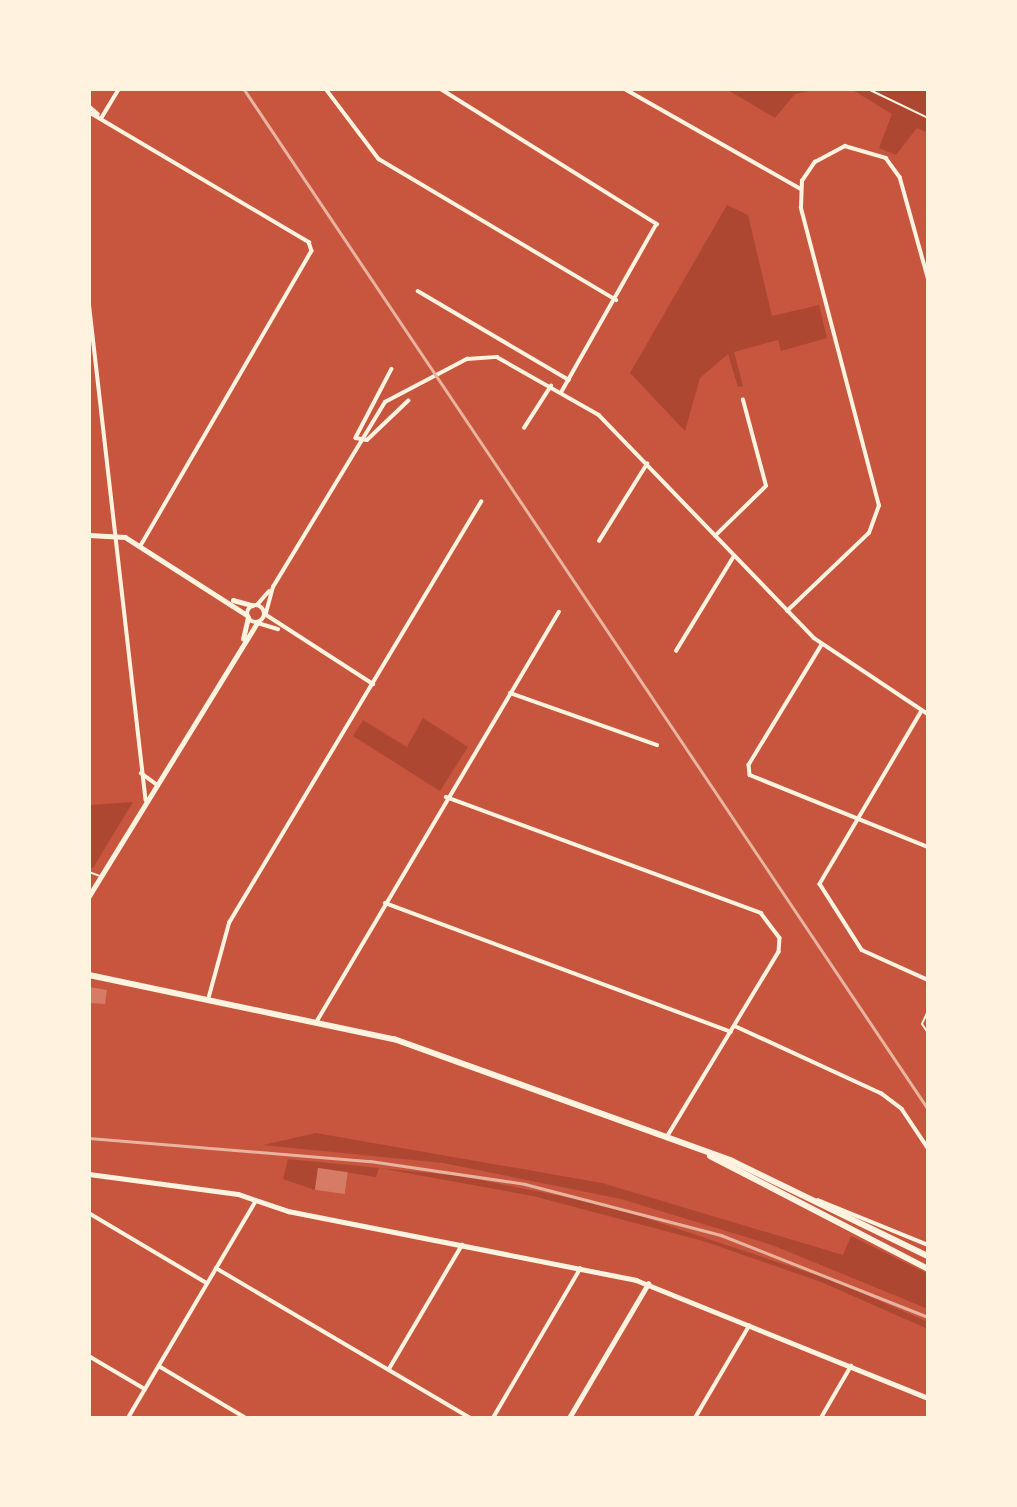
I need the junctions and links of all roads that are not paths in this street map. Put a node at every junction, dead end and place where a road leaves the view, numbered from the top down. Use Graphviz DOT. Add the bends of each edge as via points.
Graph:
graph roads {
  1 [pos="119,89"];
  2 [pos="326,89"];
  3 [pos="441,89"];
  4 [pos="625,89"];
  5 [pos="89,106"];
  6 [pos="89,112"];
  7 [pos="102,117"];
  8 [pos="801,189"];
  9 [pos="927,268"];
  10 [pos="928,277"];
  11 [pos="418,291"];
  12 [pos="616,300"];
  13 [pos="89,301"];
  14 [pos="392,369"];
  15 [pos="569,380"];
  16 [pos="551,386"];
  17 [pos="562,392"];
  18 [pos="743,400"];
  19 [pos="408,401"];
  20 [pos="524,428"];
  21 [pos="360,442"];
  22 [pos="647,464"];
  23 [pos="481,502"];
  24 [pos="114,534"];
  25 [pos="89,536"];
  26 [pos="715,537"];
  27 [pos="599,541"];
  28 [pos="141,546"];
  29 [pos="734,556"];
  30 [pos="273,587"];
  31 [pos="229,598"];
  32 [pos="255,605"];
  33 [pos="787,611"];
  34 [pos="559,612"];
  35 [pos="265,613"];
  36 [pos="248,616"];
  37 [pos="257,623"];
  38 [pos="284,631"];
  39 [pos="822,645"];
  40 [pos="240,646"];
  41 [pos="676,651"];
  42 [pos="373,684"];
  43 [pos="510,693"];
  44 [pos="922,711"];
  45 [pos="928,714"];
  46 [pos="657,745"];
  47 [pos="140,771"];
  48 [pos="156,784"];
  49 [pos="446,797"];
  50 [pos="146,800"];
  51 [pos="859,817"];
  52 [pos="928,846"];
  53 [pos="89,872"];
  54 [pos="101,877"];
  55 [pos="89,896"];
  56 [pos="384,903"];
  57 [pos="89,975"];
  58 [pos="928,980"];
  59 [pos="208,1000"];
  60 [pos="928,1011"];
  61 [pos="317,1021"];
  62 [pos="735,1026"];
  63 [pos="731,1032"];
  64 [pos="928,1032"];
  65 [pos="667,1139"];
  66 [pos="928,1148"];
  67 [pos="708,1155"];
  68 [pos="89,1174"];
  69 [pos="257,1199"];
  70 [pos="813,1200"];
  71 [pos="89,1213"];
  72 [pos="462,1245"];
  73 [pos="928,1245"];
  74 [pos="928,1256"];
  75 [pos="216,1268"];
  76 [pos="580,1269"];
  77 [pos="928,1269"];
  78 [pos="207,1283"];
  79 [pos="648,1284"];
  80 [pos="749,1326"];
  81 [pos="89,1356"];
  82 [pos="159,1366"];
  83 [pos="851,1366"];
  84 [pos="389,1369"];
  85 [pos="145,1389"];
  86 [pos="928,1398"];
  87 [pos="128,1418"];
  88 [pos="246,1418"];
  89 [pos="471,1418"];
  90 [pos="492,1418"];
  91 [pos="569,1418"];
  92 [pos="695,1418"];
  93 [pos="821,1418"];
  1 -- 7 [label="street"];
  2 -- 12 [label="street" via="379,159"];
  3 -- 12 [label="street" via="657,224"];
  4 -- 8 [label="street"];
  5 -- 7 [label="street"];
  6 -- 7 [label="street"];
  7 -- 28 [label="street" via="309,242 313,251"];
  8 -- 9 [label="street" via="815,162 834,149 879,153 900,177"];
  8 -- 33 [label="street" via="879,506 869,533"];
  9 -- 10 [label="street"];
  11 -- 15 [label="street"];
  12 -- 15 [label="street"];
  13 -- 24 [label="street"];
  14 -- 21 [label="street" via="357,429"];
  15 -- 17 [label="street"];
  16 -- 17 [label="street"];
  16 -- 20 [label="street"];
  16 -- 21 [label="street" via="496,357 448,368 385,402"];
  17 -- 22 [label="street" via="599,415"];
  18 -- 26 [label="street" via="766,486"];
  19 -- 21 [label="street"];
  21 -- 30 [label="street"];
  22 -- 26 [label="street"];
  22 -- 27 [label="street"];
  23 -- 42 [label="street"];
  24 -- 25 [label="street"];
  24 -- 28 [label="street"];
  24 -- 47 [label="street"];
  26 -- 29 [label="street"];
  28 -- 31 [label="street"];
  29 -- 33 [label="street"];
  29 -- 41 [label="street"];
  30 -- 32 [label="street"];
  30 -- 35 [label="street"];
  31 -- 32 [label="street"];
  31 -- 36 [label="street"];
  32 -- 35 [label="street"];
  32 -- 36 [label="street"];
  33 -- 39 [label="street"];
  34 -- 43 [label="street"];
  35 -- 37 [label="street"];
  35 -- 38 [label="street"];
  36 -- 37 [label="street"];
  36 -- 40 [label="street"];
  37 -- 38 [label="street"];
  37 -- 40 [label="street"];
  38 -- 42 [label="street"];
  39 -- 44 [label="street"];
  39 -- 51 [label="street" via="749,765 756,781"];
  40 -- 48 [label="street"];
  42 -- 59 [label="street" via="229,923"];
  43 -- 46 [label="street"];
  43 -- 49 [label="street"];
  44 -- 45 [label="street"];
  44 -- 51 [label="street"];
  47 -- 48 [label="street"];
  47 -- 50 [label="street"];
  48 -- 50 [label="street"];
  49 -- 56 [label="street"];
  49 -- 62 [label="street" via="761,913 780,938 779,952"];
  50 -- 54 [label="street"];
  51 -- 52 [label="street"];
  51 -- 58 [label="street" via="820,884 862,950"];
  53 -- 54 [label="lane"];
  54 -- 55 [label="street"];
  56 -- 61 [label="street"];
  56 -- 63 [label="street"];
  57 -- 59 [label="main road"];
  59 -- 61 [label="main road"];
  60 -- 64 [label="lane" via="922,1024"];
  61 -- 65 [label="main road" via="394,1039"];
  62 -- 63 [label="street"];
  62 -- 66 [label="street" via="881,1093 902,1109"];
  63 -- 65 [label="street"];
  65 -- 67 [label="main road"];
  67 -- 70 [label="main road"];
  67 -- 77 [label="main road" via="724,1168"];
  68 -- 69 [label="street"];
  69 -- 72 [label="street"];
  69 -- 75 [label="street"];
  70 -- 73 [label="street" via="844,1206"];
  70 -- 74 [label="main road"];
  71 -- 78 [label="street"];
  72 -- 76 [label="street"];
  72 -- 84 [label="street"];
  75 -- 78 [label="street"];
  75 -- 84 [label="street"];
  76 -- 79 [label="street"];
  76 -- 90 [label="street"];
  78 -- 82 [label="street"];
  79 -- 80 [label="street"];
  79 -- 91 [label="street"];
  80 -- 83 [label="street"];
  80 -- 92 [label="street"];
  81 -- 85 [label="street"];
  82 -- 85 [label="street"];
  82 -- 88 [label="street"];
  83 -- 86 [label="street"];
  83 -- 93 [label="street"];
  84 -- 89 [label="street"];
  85 -- 87 [label="street"];
}
